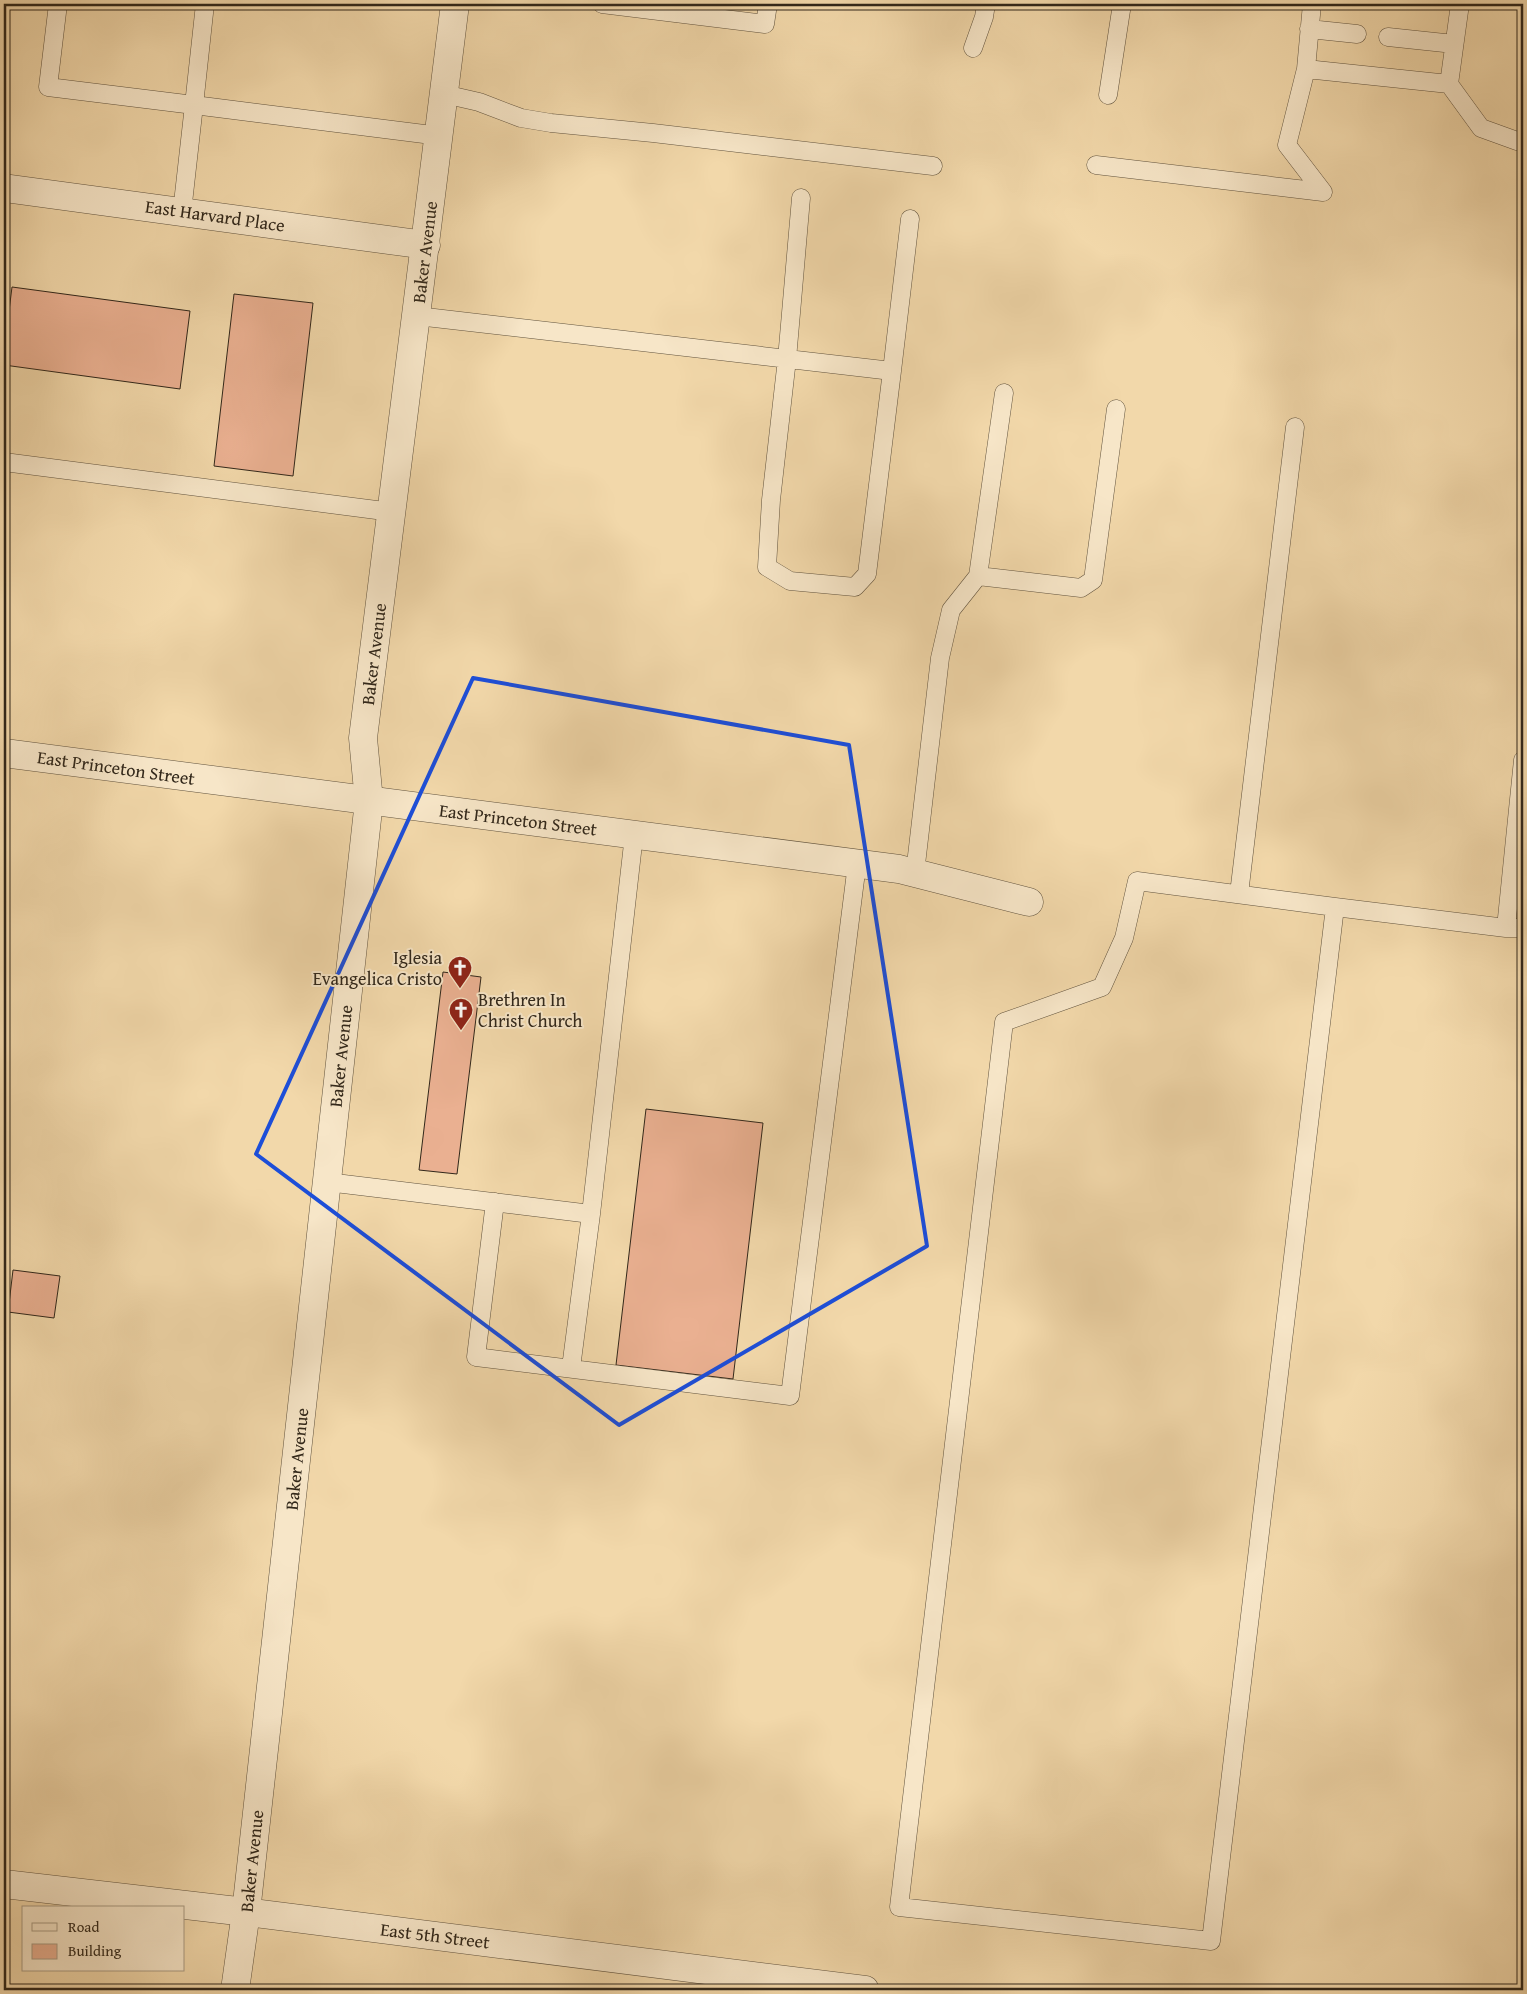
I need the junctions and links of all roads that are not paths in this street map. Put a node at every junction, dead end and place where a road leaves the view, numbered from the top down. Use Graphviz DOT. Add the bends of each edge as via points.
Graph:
graph roads {
  1 [pos="58,4"];
  2 [pos="205,4"];
  3 [pos="455,4"];
  4 [pos="602,4"];
  5 [pos="768,4"];
  6 [pos="986,4"];
  7 [pos="1122,4"];
  8 [pos="1312,4"];
  9 [pos="1460,4"];
  10 [pos="1309,29"];
  11 [pos="1357,34"];
  12 [pos="1388,37"];
  13 [pos="1454,44"];
  14 [pos="973,48"];
  15 [pos="1306,69"];
  16 [pos="1449,84"];
  17 [pos="444,94"];
  18 [pos="1108,96"];
  19 [pos="194,105"];
  20 [pos="440,136"];
  21 [pos="1523,140"];
  22 [pos="1096,165"];
  23 [pos="934,166"];
  24 [pos="4,188"];
  25 [pos="801,198"];
  26 [pos="182,212"];
  27 [pos="910,219"];
  28 [pos="426,245"];
  29 [pos="417,316"];
  30 [pos="787,359"];
  31 [pos="892,371"];
  32 [pos="1004,393"];
  33 [pos="1116,409"];
  34 [pos="1295,428"];
  35 [pos="4,462"];
  36 [pos="392,512"];
  37 [pos="978,576"];
  38 [pos="4,753"];
  39 [pos="1523,760"];
  40 [pos="369,801"];
  41 [pos="634,835"];
  42 [pos="857,864"];
  43 [pos="915,873"];
  44 [pos="1239,894"];
  45 [pos="1029,902"];
  46 [pos="1335,908"];
  47 [pos="1515,928"];
  48 [pos="327,1182"];
  49 [pos="495,1202"];
  50 [pos="591,1214"];
  51 [pos="571,1368"];
  52 [pos="4,1884"];
  53 [pos="246,1912"];
  54 [pos="722,1981"];
  55 [pos="235,1990"];
  56 [pos="865,1990"];
  1 -- 19 [label="lane" via="48,87"];
  2 -- 19 [label="lane"];
  3 -- 17 [label="street, Baker Avenue"];
  4 -- 5 [label="lane" via="765,24"];
  6 -- 14 [label="lane"];
  7 -- 18 [label="lane"];
  8 -- 10 [label="lane"];
  9 -- 13 [label="lane"];
  10 -- 11 [label="lane"];
  10 -- 15 [label="lane"];
  12 -- 13 [label="lane"];
  13 -- 16 [label="lane"];
  15 -- 16 [label="lane"];
  15 -- 22 [label="lane" via="1287,145 1324,192"];
  16 -- 21 [label="lane" via="1481,128 1517,141"];
  17 -- 20 [label="street, Baker Avenue"];
  17 -- 23 [label="lane" via="479,102 521,118 551,123"];
  19 -- 20 [label="lane"];
  19 -- 26 [label="lane"];
  20 -- 28 [label="street, Baker Avenue"];
  24 -- 26 [label="street, East Harvard Place"];
  25 -- 30 [label="lane"];
  26 -- 28 [label="street, East Harvard Place"];
  27 -- 31 [label="lane"];
  28 -- 29 [label="street, Baker Avenue"];
  29 -- 30 [label="lane"];
  29 -- 36 [label="street, Baker Avenue"];
  30 -- 31 [label="lane"];
  30 -- 31 [label="lane" via="767,567 790,581 855,587 867,574"];
  32 -- 37 [label="lane"];
  33 -- 37 [label="lane" via="1093,580 1081,588"];
  34 -- 44 [label="lane"];
  35 -- 36 [label="lane"];
  36 -- 40 [label="street, Baker Avenue" via="363,738"];
  37 -- 43 [label="lane" via="951,610 940,658"];
  38 -- 40 [label="street, East Princeton Street"];
  39 -- 47 [label="lane"];
  40 -- 41 [label="street, East Princeton Street"];
  40 -- 48 [label="street, Baker Avenue"];
  41 -- 42 [label="street, East Princeton Street"];
  41 -- 50 [label="lane"];
  42 -- 43 [label="street, East Princeton Street"];
  42 -- 51 [label="lane" via="790,1396"];
  43 -- 45 [label="street, East Princeton Street"];
  44 -- 46 [label="lane"];
  44 -- 46 [label="lane" via="1137,881 1124,938 1102,987 1004,1022 899,1907 1211,1941"];
  46 -- 47 [label="lane"];
  48 -- 49 [label="lane"];
  48 -- 53 [label="street, Baker Avenue"];
  49 -- 50 [label="lane"];
  49 -- 51 [label="lane" via="476,1357"];
  50 -- 51 [label="lane"];
  52 -- 53 [label="street, East 5th Street"];
  53 -- 54 [label="street, East 5th Street"];
  53 -- 55 [label="street, Baker Avenue"];
  54 -- 56 [label="street, East 5th Street"];
}
